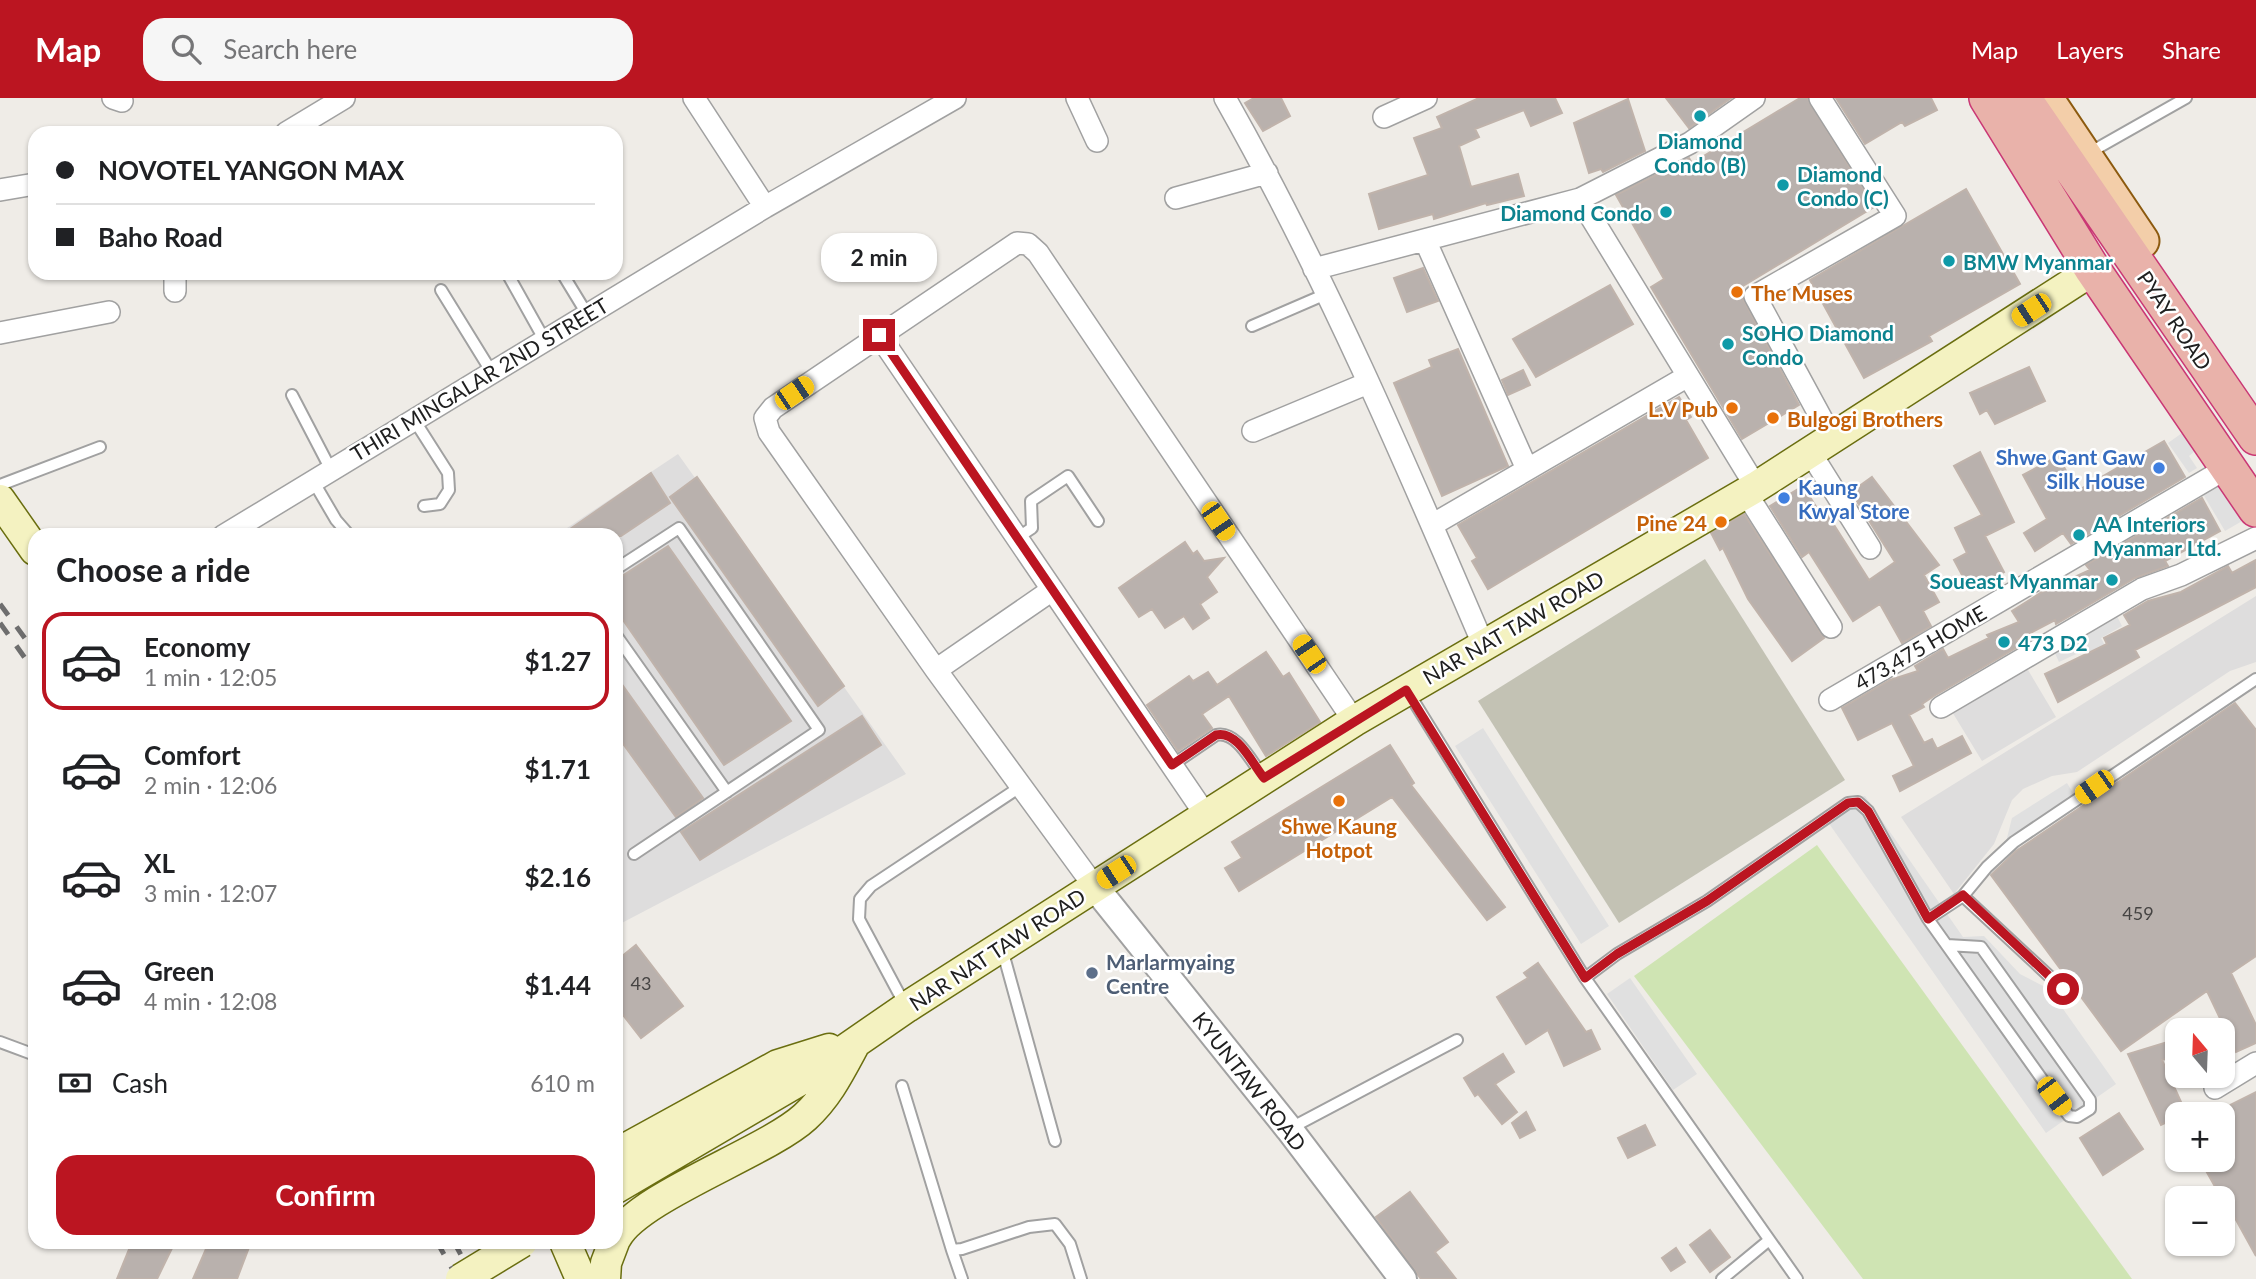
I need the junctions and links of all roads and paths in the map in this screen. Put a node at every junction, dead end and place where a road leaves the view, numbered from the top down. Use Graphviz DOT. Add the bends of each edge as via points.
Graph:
graph roads {
  1 [pos="344,98"];
  2 [pos="694,98"];
  3 [pos="955,98"];
  4 [pos="1077,98"];
  5 [pos="1225,98"];
  6 [pos="1426,98"];
  7 [pos="1754,98"];
  8 [pos="1820,98"];
  9 [pos="2046,98"];
  10 [pos="2186,98"];
  11 [pos="1995,99"];
  12 [pos="1384,117"];
  13 [pos="298,126"];
  14 [pos="1097,141"];
  15 [pos="2085,155"];
  16 [pos="1267,173"];
  17 [pos="28,185"];
  18 [pos="0,190"];
  19 [pos="1176,198"];
  20 [pos="1580,200"];
  21 [pos="765,208"];
  22 [pos="1425,240"];
  23 [pos="1314,269"];
  24 [pos="2092,270"];
  25 [pos="511,280"];
  26 [pos="566,280"];
  27 [pos="441,290"];
  28 [pos="1326,294"];
  29 [pos="109,313"];
  30 [pos="587,314"];
  31 [pos="1252,326"];
  32 [pos="0,334"];
  33 [pos="879,335"];
  34 [pos="544,340"];
  35 [pos="491,371"];
  36 [pos="1688,376"];
  37 [pos="1368,383"];
  38 [pos="292,395"];
  39 [pos="2256,412"];
  40 [pos="413,418"];
  41 [pos="1254,431"];
  42 [pos="2256,437"];
  43 [pos="1821,445"];
  44 [pos="100,447"];
  45 [pos="2227,468"];
  46 [pos="1527,469"];
  47 [pos="321,473"];
  48 [pos="0,485"];
  49 [pos="1751,490"];
  50 [pos="0,500"];
  51 [pos="424,506"];
  52 [pos="2256,509"];
  53 [pos="1098,521"];
  54 [pos="1432,525"];
  55 [pos="235,528"];
  56 [pos="343,528"];
  57 [pos="1017,538"];
  58 [pos="2256,538"];
  59 [pos="28,540"];
  60 [pos="1870,548"];
  61 [pos="623,564"];
  62 [pos="1052,590"];
  63 [pos="1831,627"];
  64 [pos="1483,644"];
  65 [pos="623,645"];
  66 [pos="936,670"];
  67 [pos="2256,679"];
  68 [pos="1406,690"];
  69 [pos="1830,700"];
  70 [pos="1941,707"];
  71 [pos="1354,721"];
  72 [pos="1172,765"];
  73 [pos="1264,778"];
  74 [pos="1020,787"];
  75 [pos="727,792"];
  76 [pos="1205,814"];
  77 [pos="634,854"];
  78 [pos="1094,886"];
  79 [pos="1963,895"];
  80 [pos="1928,919"];
  81 [pos="1947,945"];
  82 [pos="1001,946"];
  83 [pos="1585,978"];
  84 [pos="2063,989"];
  85 [pos="906,1007"];
  86 [pos="856,1040"];
  87 [pos="1457,1040"];
  88 [pos="0,1042"];
  89 [pos="28,1052"];
  90 [pos="2256,1063"];
  91 [pos="2235,1076"];
  92 [pos="902,1086"];
  93 [pos="1289,1129"];
  94 [pos="1055,1141"];
  95 [pos="623,1150"];
  96 [pos="623,1184"];
  97 [pos="623,1232"];
  98 [pos="1768,1241"];
  99 [pos="510,1249"];
  100 [pos="568,1249"];
  101 [pos="611,1249"];
  102 [pos="952,1250"];
  103 [pos="461,1279"];
  104 [pos="581,1279"];
  105 [pos="605,1279"];
  106 [pos="962,1279"];
  107 [pos="1081,1279"];
  108 [pos="1403,1279"];
  109 [pos="1722,1279"];
  110 [pos="1797,1279"];
  1 -- 13 [label="street"];
  2 -- 21 [label="street"];
  3 -- 21 [label="street, THIRI MINGALAR 2ND STREET"];
  4 -- 14 [label="street"];
  5 -- 16 [label="street"];
  6 -- 12 [label="street"];
  7 -- 20 [label="street" via="1690,143"];
  8 -- 43 [label="street" via="1895,216 1755,296"];
  9 -- 15 [label="main road, PYAY ROAD"];
  10 -- 15 [label="lane"];
  11 -- 24 [label="highway, PYAY ROAD"];
  11 -- 42 [label="highway, PYAY ROAD"];
  15 -- 39 [label="main road, PYAY ROAD"];
  16 -- 19 [label="street"];
  16 -- 23 [label="street"];
  17 -- 18 [label="street"];
  20 -- 22 [label="street"];
  20 -- 36 [label="street"];
  21 -- 30 [label="street, THIRI MINGALAR 2ND STREET"];
  22 -- 23 [label="street"];
  22 -- 46 [label="street"];
  23 -- 28 [label="street"];
  24 -- 43 [label="main road, NAR NAT TAW ROAD"];
  24 -- 45 [label="highway, PYAY ROAD"];
  25 -- 34 [label="lane"];
  26 -- 30 [label="lane"];
  27 -- 35 [label="lane"];
  28 -- 31 [label="lane"];
  28 -- 37 [label="street"];
  29 -- 32 [label="street"];
  30 -- 34 [label="street, THIRI MINGALAR 2ND STREET"];
  33 -- 57 [label="street"];
  33 -- 66 [label="street" via="765,418 769,432"];
  33 -- 71 [label="street" via="1017,243 1028,244"];
  34 -- 35 [label="street, THIRI MINGALAR 2ND STREET"];
  35 -- 40 [label="street, THIRI MINGALAR 2ND STREET"];
  36 -- 46 [label="street"];
  36 -- 49 [label="street"];
  37 -- 41 [label="street"];
  37 -- 54 [label="street"];
  38 -- 47 [label="lane"];
  40 -- 47 [label="street, THIRI MINGALAR 2ND STREET"];
  40 -- 51 [label="lane" via="448,473 449,490 440,504"];
  43 -- 49 [label="main road, NAR NAT TAW ROAD"];
  43 -- 60 [label="street"];
  44 -- 48 [label="lane"];
  45 -- 52 [label="highway, PYAY ROAD"];
  45 -- 69 [label="street, 473,475 HOME"];
  46 -- 54 [label="street"];
  47 -- 55 [label="street, THIRI MINGALAR 2ND STREET"];
  47 -- 56 [label="lane" via="336,520"];
  49 -- 63 [label="street"];
  49 -- 64 [label="main road, NAR NAT TAW ROAD"];
  50 -- 59 [label="main road"];
  53 -- 57 [label="lane" via="1068,476 1031,501 1032,528"];
  54 -- 64 [label="street"];
  57 -- 62 [label="street"];
  58 -- 70 [label="street" via="2142,589"];
  61 -- 75 [label="lane" via="679,528 819,730"];
  62 -- 66 [label="street"];
  62 -- 72 [label="street"];
  64 -- 68 [label="main road, NAR NAT TAW ROAD"];
  65 -- 75 [label="lane"];
  66 -- 74 [label="street"];
  67 -- 79 [label="lane" via="2014,842"];
  68 -- 71 [label="main road, NAR NAT TAW ROAD"];
  68 -- 83 [label="lane"];
  71 -- 73 [label="main road, NAR NAT TAW ROAD"];
  72 -- 73 [label="lane" via="1223,733 1233,737"];
  72 -- 76 [label="street"];
  73 -- 76 [label="main road, NAR NAT TAW ROAD"];
  74 -- 78 [label="street"];
  74 -- 85 [label="lane" via="871,886 860,899 859,919"];
  75 -- 77 [label="lane"];
  76 -- 78 [label="main road, NAR NAT TAW ROAD"];
  78 -- 82 [label="main road, NAR NAT TAW ROAD"];
  78 -- 93 [label="street, KYUNTAW ROAD"];
  79 -- 80 [label="lane"];
  79 -- 84 [label="lane"];
  80 -- 81 [label="lane"];
  80 -- 83 [label="lane" via="1868,811 1858,802 1848,803"];
  81 -- 81 [label="lane" via="1981,947 2090,1100 2090,1109 2069,1116"];
  82 -- 85 [label="main road, NAR NAT TAW ROAD"];
  82 -- 94 [label="lane"];
  83 -- 98 [label="lane"];
  85 -- 86 [label="main road, NAR NAT TAW ROAD"];
  86 -- 95 [label="main road" via="778,1065"];
  86 -- 96 [label="main road, NAR NAT TAW ROAD" via="807,1076"];
  86 -- 97 [label="main road" via="831,1088 803,1119 645,1211"];
  87 -- 93 [label="lane"];
  88 -- 89 [label="lane"];
  90 -- 91 [label="street"];
  92 -- 102 [label="lane"];
  93 -- 108 [label="street, KYUNTAW ROAD"];
  98 -- 109 [label="lane"];
  98 -- 110 [label="lane"];
  99 -- 103 [label="main road, bridge"];
  100 -- 104 [label="main road"];
  101 -- 105 [label="main road"];
  102 -- 106 [label="lane"];
  102 -- 107 [label="lane" via="1055,1224 1070,1244"];
}
